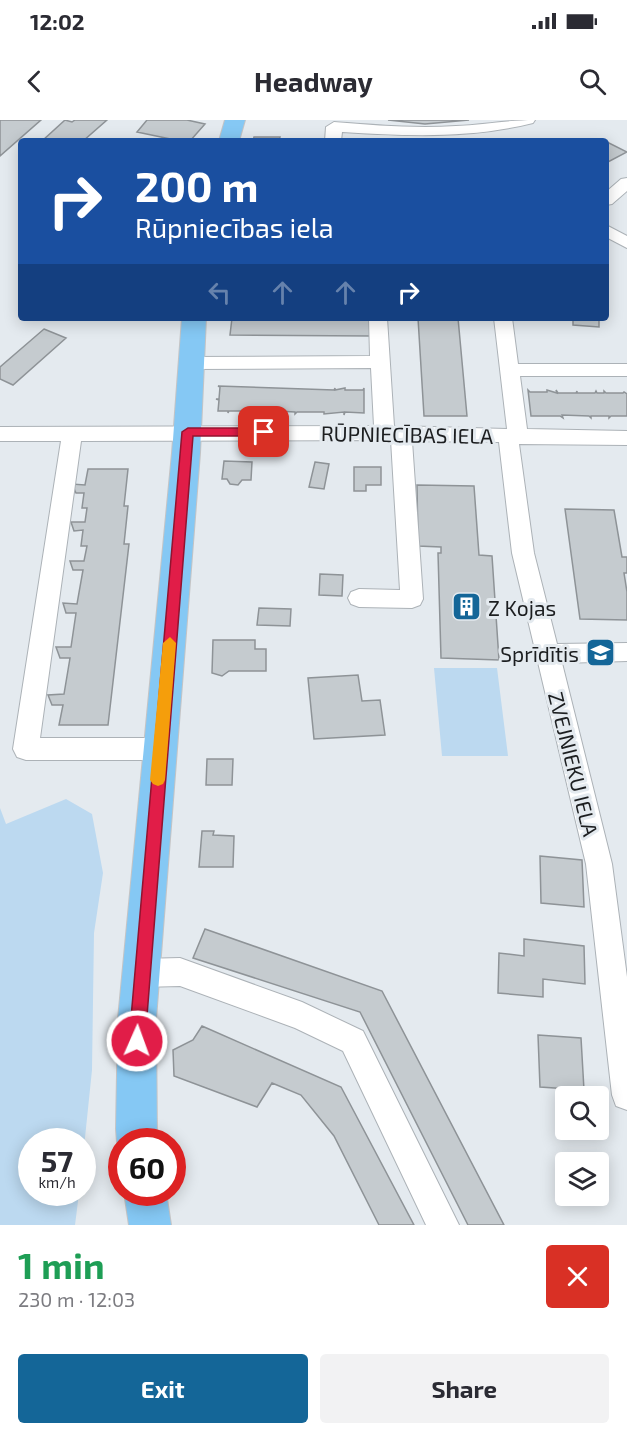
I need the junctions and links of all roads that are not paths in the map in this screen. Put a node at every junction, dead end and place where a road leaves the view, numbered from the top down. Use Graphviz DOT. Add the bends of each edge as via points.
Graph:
graph roads {
  1 [pos="235,120"];
  2 [pos="527,120"];
  3 [pos="230,138"];
  4 [pos="333,138"];
  5 [pos="627,183"];
  6 [pos="609,198"];
  7 [pos="609,232"];
  8 [pos="627,243"];
  9 [pos="194,321"];
  10 [pos="378,321"];
  11 [pos="503,321"];
  12 [pos="379,362"];
  13 [pos="191,363"];
  14 [pos="510,370"];
  15 [pos="627,370"];
  16 [pos="188,432"];
  17 [pos="393,433"];
  18 [pos="0,434"];
  19 [pos="72,434"];
  20 [pos="513,437"];
  21 [pos="627,438"];
  22 [pos="359,598"];
  23 [pos="627,652"];
  24 [pos="547,654"];
  25 [pos="160,749"];
  26 [pos="141,972"];
  27 [pos="627,1095"];
  28 [pos="137,1128"];
  29 [pos="147,1206"];
  30 [pos="150,1225"];
  31 [pos="443,1225"];
  1 -- 3 [label="main road"];
  2 -- 4 [label="street" via="472,131 334,127"];
  5 -- 6 [label="street"];
  7 -- 8 [label="street"];
  9 -- 13 [label="main road"];
  10 -- 12 [label="street"];
  11 -- 14 [label="street, ZVEJNIEKU IELA"];
  12 -- 13 [label="street"];
  12 -- 17 [label="street"];
  13 -- 16 [label="main road"];
  14 -- 15 [label="street"];
  14 -- 20 [label="street, ZVEJNIEKU IELA"];
  16 -- 17 [label="street, RŪPNIECĪBAS IELA"];
  16 -- 19 [label="street, RŪPNIECĪBAS IELA"];
  16 -- 25 [label="main road"];
  17 -- 20 [label="street, RŪPNIECĪBAS IELA"];
  17 -- 22 [label="street" via="412,599"];
  18 -- 19 [label="street, RŪPNIECĪBAS IELA"];
  19 -- 25 [label="street" via="26,749"];
  20 -- 21 [label="street, RŪPNIECĪBAS IELA"];
  20 -- 24 [label="street, ZVEJNIEKU IELA" via="523,553"];
  23 -- 24 [label="street"];
  24 -- 27 [label="street, ZVEJNIEKU IELA" via="598,864"];
  25 -- 26 [label="main road"];
  26 -- 28 [label="main road"];
  26 -- 31 [label="street" via="180,972 302,1016 352,1041"];
  29 -- 30 [label="main road"];
}
